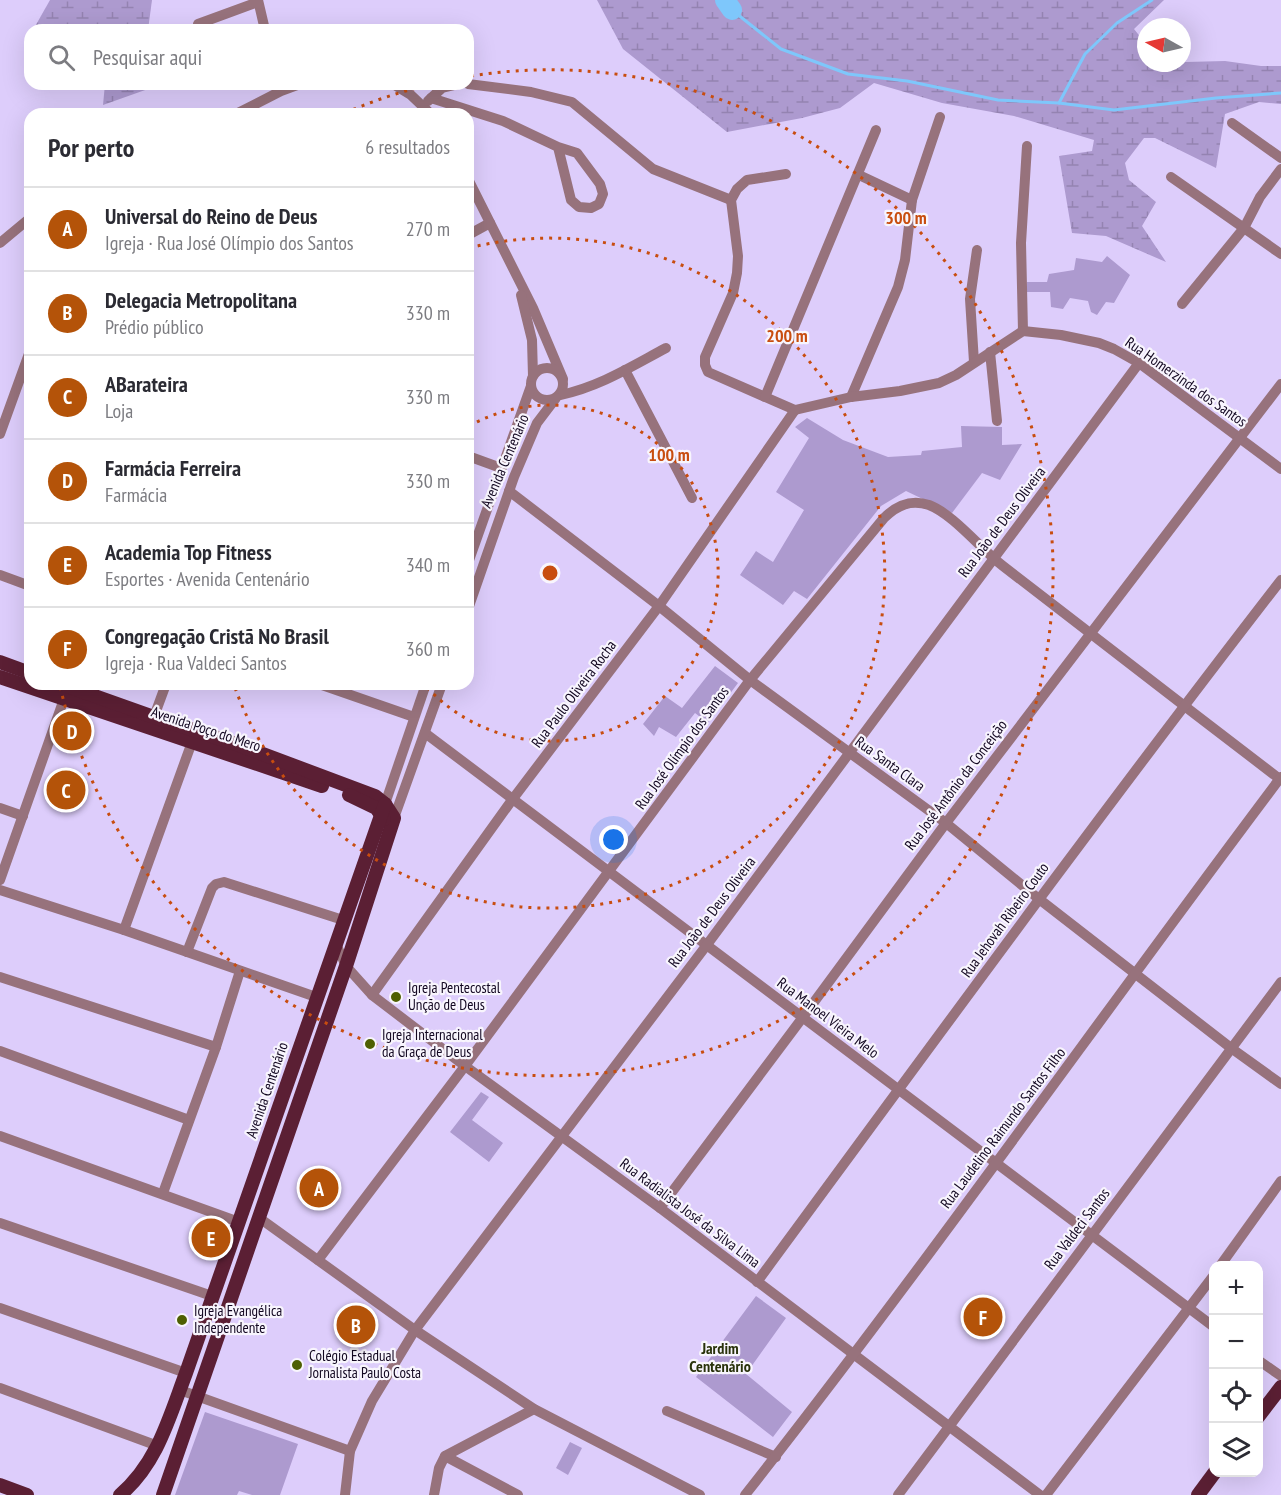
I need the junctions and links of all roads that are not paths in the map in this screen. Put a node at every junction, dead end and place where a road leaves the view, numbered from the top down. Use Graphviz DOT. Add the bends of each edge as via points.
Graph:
graph roads {
  1 [pos="258,1"];
  2 [pos="198,24"];
  3 [pos="264,24"];
  4 [pos="474,85"];
  5 [pos="275,90"];
  6 [pos="403,90"];
  7 [pos="441,90"];
  8 [pos="429,106"];
  9 [pos="246,108"];
  10 [pos="474,115"];
  11 [pos="940,117"];
  12 [pos="1232,123"];
  13 [pos="876,130"];
  14 [pos="1027,146"];
  15 [pos="558,147"];
  16 [pos="1281,158"];
  17 [pos="1281,169"];
  18 [pos="786,174"];
  19 [pos="859,175"];
  20 [pos="1171,177"];
  21 [pos="474,191"];
  22 [pos="731,200"];
  23 [pos="912,201"];
  24 [pos="24,223"];
  25 [pos="490,223"];
  26 [pos="1244,228"];
  27 [pos="474,232"];
  28 [pos="0,243"];
  29 [pos="977,250"];
  30 [pos="1281,254"];
  31 [pos="512,269"];
  32 [pos="1182,304"];
  33 [pos="1023,331"];
  34 [pos="666,348"];
  35 [pos="990,352"];
  36 [pos="974,362"];
  37 [pos="1139,363"];
  38 [pos="24,366"];
  39 [pos="625,370"];
  40 [pos="563,380"];
  41 [pos="532,381"];
  42 [pos="1281,384"];
  43 [pos="558,396"];
  44 [pos="765,397"];
  45 [pos="850,397"];
  46 [pos="795,410"];
  47 [pos="997,421"];
  48 [pos="2,422"];
  49 [pos="0,434"];
  50 [pos="1240,438"];
  51 [pos="474,458"];
  52 [pos="501,468"];
  53 [pos="1281,469"];
  54 [pos="509,491"];
  55 [pos="692,498"];
  56 [pos="474,546"];
  57 [pos="993,558"];
  58 [pos="0,575"];
  59 [pos="1281,580"];
  60 [pos="24,584"];
  61 [pos="474,592"];
  62 [pos="659,606"];
  63 [pos="1090,633"];
  64 [pos="0,662"];
  65 [pos="24,671"];
  66 [pos="0,677"];
  67 [pos="750,680"];
  68 [pos="24,685"];
  69 [pos="38,690"];
  70 [pos="85,690"];
  71 [pos="164,690"];
  72 [pos="344,690"];
  73 [pos="424,690"];
  74 [pos="440,690"];
  75 [pos="64,699"];
  76 [pos="1183,706"];
  77 [pos="125,713"];
  78 [pos="414,717"];
  79 [pos="151,722"];
  80 [pos="425,733"];
  81 [pos="192,742"];
  82 [pos="849,752"];
  83 [pos="1281,778"];
  84 [pos="513,800"];
  85 [pos="0,808"];
  86 [pos="23,816"];
  87 [pos="387,816"];
  88 [pos="946,823"];
  89 [pos="610,872"];
  90 [pos="0,880"];
  91 [pos="0,890"];
  92 [pos="1039,899"];
  93 [pos="343,920"];
  94 [pos="124,930"];
  95 [pos="336,944"];
  96 [pos="706,946"];
  97 [pos="187,952"];
  98 [pos="346,966"];
  99 [pos="240,971"];
  100 [pos="1137,974"];
  101 [pos="0,977"];
  102 [pos="1281,982"];
  103 [pos="372,995"];
  104 [pos="316,998"];
  105 [pos="803,1017"];
  106 [pos="216,1047"];
  107 [pos="1231,1048"];
  108 [pos="0,1051"];
  109 [pos="465,1066"];
  110 [pos="1281,1084"];
  111 [pos="898,1090"];
  112 [pos="189,1120"];
  113 [pos="0,1136"];
  114 [pos="562,1137"];
  115 [pos="995,1164"];
  116 [pos="1281,1181"];
  117 [pos="163,1193"];
  118 [pos="660,1208"];
  119 [pos="258,1217"];
  120 [pos="239,1222"];
  121 [pos="0,1223"];
  122 [pos="1091,1236"];
  123 [pos="318,1260"];
  124 [pos="1224,1261"];
  125 [pos="757,1282"];
  126 [pos="1209,1282"];
  127 [pos="214,1292"];
  128 [pos="233,1293"];
  129 [pos="0,1308"];
  130 [pos="1189,1309"];
  131 [pos="1209,1323"];
  132 [pos="415,1330"];
  133 [pos="853,1354"];
  134 [pos="1263,1363"];
  135 [pos="186,1373"];
  136 [pos="1281,1376"];
  137 [pos="0,1388"];
  138 [pos="1281,1388"];
  139 [pos="180,1390"];
  140 [pos="198,1397"];
  141 [pos="534,1409"];
  142 [pos="1263,1411"];
  143 [pos="667,1412"];
  144 [pos="949,1427"];
  145 [pos="158,1446"];
  146 [pos="350,1450"];
  147 [pos="445,1456"];
  148 [pos="776,1456"];
  149 [pos="1212,1477"];
  150 [pos="0,1485"];
  151 [pos="27,1495"];
  152 [pos="120,1495"];
  153 [pos="164,1495"];
  154 [pos="345,1495"];
  155 [pos="434,1495"];
  156 [pos="518,1495"];
  157 [pos="700,1495"];
  158 [pos="745,1495"];
  159 [pos="898,1495"];
  160 [pos="1040,1495"];
  161 [pos="1046,1495"];
  162 [pos="1198,1495"];
  1 -- 2 [label="street"];
  1 -- 3 [label="street"];
  4 -- 22 [label="street" via="572,102 653,169"];
  5 -- 9 [label="street"];
  6 -- 8 [label="street"];
  7 -- 8 [label="street"];
  10 -- 15 [label="street" via="503,121"];
  11 -- 23 [label="street"];
  12 -- 16 [label="street"];
  13 -- 19 [label="street"];
  14 -- 33 [label="street"];
  15 -- 15 [label="street" via="571,200 584,208 599,204 603,190 584,160 577,153"];
  17 -- 26 [label="street"];
  18 -- 22 [label="street" via="747,180"];
  19 -- 23 [label="street"];
  19 -- 44 [label="street"];
  20 -- 26 [label="street"];
  21 -- 25 [label="street"];
  22 -- 44 [label="street" via="737,273 705,365 708,372"];
  23 -- 45 [label="street" via="902,274"];
  24 -- 28 [label="street"];
  25 -- 27 [label="street"];
  25 -- 31 [label="street"];
  26 -- 30 [label="street"];
  26 -- 32 [label="street"];
  29 -- 36 [label="street" via="970,299"];
  31 -- 40 [label="street"];
  31 -- 41 [label="street" via="531,330"];
  33 -- 35 [label="street"];
  33 -- 37 [label="street, Rua Homerzinda dos Santos" via="1099,343"];
  34 -- 39 [label="street"];
  35 -- 36 [label="street"];
  35 -- 47 [label="street"];
  36 -- 45 [label="street" via="939,383"];
  37 -- 50 [label="street, Rua Homerzinda dos Santos"];
  37 -- 57 [label="street, Rua João de Deus Oliveira"];
  38 -- 48 [label="street"];
  39 -- 43 [label="street"];
  39 -- 55 [label="street"];
  40 -- 41 [label="street" via="557,371 546,368 537,372"];
  40 -- 43 [label="street, Avenida Centenário"];
  41 -- 43 [label="street, Avenida Centenário" via="540,399"];
  41 -- 52 [label="street, Avenida Centenário"];
  42 -- 50 [label="street, Rua José Antônio da Conceição"];
  43 -- 54 [label="street, Avenida Centenário" via="537,423"];
  44 -- 46 [label="street"];
  45 -- 46 [label="street"];
  46 -- 62 [label="street, Rua Paulo Oliveira Rocha"];
  48 -- 49 [label="street"];
  50 -- 53 [label="street, Rua Homerzinda dos Santos"];
  50 -- 63 [label="street, Rua José Antônio da Conceição"];
  51 -- 52 [label="street"];
  52 -- 56 [label="street, Avenida Centenário"];
  54 -- 61 [label="street, Avenida Centenário"];
  54 -- 62 [label="street, Rua Santa Clara"];
  57 -- 63 [label="street"];
  57 -- 67 [label="street, Rua José Olímpio dos Santos" via="931,506 915,501 896,508"];
  57 -- 82 [label="street, Rua João de Deus Oliveira"];
  58 -- 60 [label="street"];
  59 -- 76 [label="street, Rua Jehovah Ribeiro Couto"];
  62 -- 67 [label="street, Rua Santa Clara"];
  62 -- 84 [label="street, Rua Paulo Oliveira Rocha"];
  63 -- 76 [label="street"];
  63 -- 88 [label="street, Rua José Antônio da Conceição"];
  64 -- 65 [label="main road"];
  66 -- 68 [label="main road, Avenida Poço do Mero"];
  67 -- 82 [label="street, Rua Santa Clara"];
  67 -- 89 [label="street, Rua José Olímpio dos Santos"];
  69 -- 75 [label="main road, Avenida Poço do Mero"];
  70 -- 77 [label="main road, Avenida Poço do Mero"];
  71 -- 79 [label="street"];
  72 -- 78 [label="street"];
  73 -- 78 [label="street, Avenida Centenário"];
  74 -- 80 [label="street, Avenida Centenário"];
  75 -- 77 [label="main road, Avenida Poço do Mero"];
  75 -- 86 [label="street"];
  76 -- 83 [label="street"];
  76 -- 92 [label="street, Rua Jehovah Ribeiro Couto"];
  77 -- 79 [label="main road, Avenida Poço do Mero"];
  78 -- 87 [label="street, Avenida Centenário"];
  79 -- 81 [label="main road, Avenida Poço do Mero"];
  79 -- 87 [label="main road, Avenida Poço do Mero" via="247,748 375,796"];
  80 -- 84 [label="street, Rua Manoel Vieira Melo"];
  80 -- 87 [label="street, Avenida Centenário"];
  81 -- 87 [label="main road, Avenida Poço do Mero" via="351,796"];
  81 -- 94 [label="street"];
  82 -- 88 [label="street, Rua Santa Clara"];
  82 -- 96 [label="street, Rua João de Deus Oliveira"];
  83 -- 100 [label="street, Rua Laudelino Raimundo Santos Filho"];
  84 -- 89 [label="street, Rua Manoel Vieira Melo"];
  84 -- 103 [label="street, Rua Paulo Oliveira Rocha"];
  85 -- 86 [label="street"];
  86 -- 90 [label="street"];
  87 -- 93 [label="main road, Avenida Centenário"];
  87 -- 98 [label="main road, Avenida Centenário"];
  88 -- 92 [label="street, Rua Santa Clara"];
  88 -- 105 [label="street, Rua José Antônio da Conceição"];
  89 -- 96 [label="street, Rua Manoel Vieira Melo"];
  89 -- 109 [label="street, Rua José Olímpio dos Santos"];
  91 -- 94 [label="street"];
  92 -- 100 [label="street, Rua Santa Clara"];
  92 -- 111 [label="street, Rua Jehovah Ribeiro Couto"];
  93 -- 95 [label="main road, Avenida Centenário"];
  93 -- 97 [label="street" via="225,882 212,888"];
  94 -- 97 [label="street"];
  95 -- 98 [label="street, Rua Radialista José da Silva Lima"];
  95 -- 104 [label="main road, Avenida Centenário"];
  96 -- 105 [label="street, Rua Manoel Vieira Melo"];
  96 -- 114 [label="street, Rua João de Deus Oliveira"];
  97 -- 99 [label="street"];
  98 -- 103 [label="street, Rua Radialista José da Silva Lima"];
  98 -- 119 [label="main road, Avenida Centenário"];
  99 -- 104 [label="street"];
  99 -- 106 [label="street"];
  100 -- 107 [label="street, Rua Santa Clara"];
  100 -- 115 [label="street, Rua Laudelino Raimundo Santos Filho"];
  101 -- 106 [label="street"];
  102 -- 107 [label="street, Rua Valdeci Santos"];
  103 -- 109 [label="street, Rua Radialista José da Silva Lima"];
  104 -- 120 [label="main road, Avenida Centenário"];
  105 -- 111 [label="street, Rua Manoel Vieira Melo"];
  105 -- 118 [label="street, Rua José Antônio da Conceição"];
  106 -- 112 [label="street"];
  107 -- 110 [label="street, Rua Santa Clara"];
  107 -- 122 [label="street, Rua Valdeci Santos"];
  108 -- 112 [label="street"];
  109 -- 114 [label="street, Rua Radialista José da Silva Lima"];
  109 -- 123 [label="street, Rua José Olímpio dos Santos"];
  111 -- 115 [label="street, Rua Manoel Vieira Melo"];
  111 -- 125 [label="street, Rua Jehovah Ribeiro Couto"];
  112 -- 117 [label="street"];
  113 -- 117 [label="street"];
  114 -- 118 [label="street, Rua Radialista José da Silva Lima"];
  114 -- 132 [label="street, Rua João de Deus Oliveira"];
  115 -- 122 [label="street, Rua Manoel Vieira Melo"];
  115 -- 133 [label="street, Rua Laudelino Raimundo Santos Filho"];
  116 -- 124 [label="street"];
  117 -- 120 [label="street"];
  118 -- 125 [label="street, Rua Radialista José da Silva Lima"];
  119 -- 123 [label="street"];
  119 -- 128 [label="main road, Avenida Centenário"];
  120 -- 127 [label="main road, Avenida Centenário"];
  121 -- 127 [label="street"];
  122 -- 130 [label="street, Rua Manoel Vieira Melo"];
  122 -- 144 [label="street, Rua Valdeci Santos"];
  123 -- 132 [label="street"];
  125 -- 133 [label="street, Rua Radialista José da Silva Lima"];
  126 -- 130 [label="street"];
  127 -- 128 [label="main road"];
  127 -- 135 [label="main road, Avenida Centenário"];
  128 -- 140 [label="main road, Avenida Centenário"];
  129 -- 135 [label="street"];
  130 -- 131 [label="street, Rua Manoel Vieira Melo"];
  130 -- 161 [label="street"];
  132 -- 141 [label="street"];
  132 -- 146 [label="street, Rua João de Deus Oliveira" via="372,1401"];
  133 -- 144 [label="street, Rua Radialista José da Silva Lima"];
  133 -- 148 [label="street, Rua Laudelino Raimundo Santos Filho"];
  134 -- 136 [label="street"];
  135 -- 139 [label="main road, Avenida Centenário"];
  137 -- 145 [label="street"];
  138 -- 142 [label="main road"];
  139 -- 140 [label="street"];
  139 -- 145 [label="main road, Avenida Centenário"];
  140 -- 146 [label="street"];
  140 -- 153 [label="main road, Avenida Centenário"];
  141 -- 147 [label="street"];
  141 -- 157 [label="street"];
  143 -- 148 [label="street"];
  144 -- 159 [label="street, Rua Valdeci Santos"];
  144 -- 160 [label="street, Rua Radialista José da Silva Lima"];
  145 -- 152 [label="main road, Avenida Centenário" via="145,1470"];
  146 -- 154 [label="street, Rua João de Deus Oliveira"];
  147 -- 155 [label="street"];
  147 -- 156 [label="street"];
  148 -- 158 [label="street, Rua Laudelino Raimundo Santos Filho"];
  149 -- 162 [label="main road"];
  150 -- 151 [label="main road"];
}
